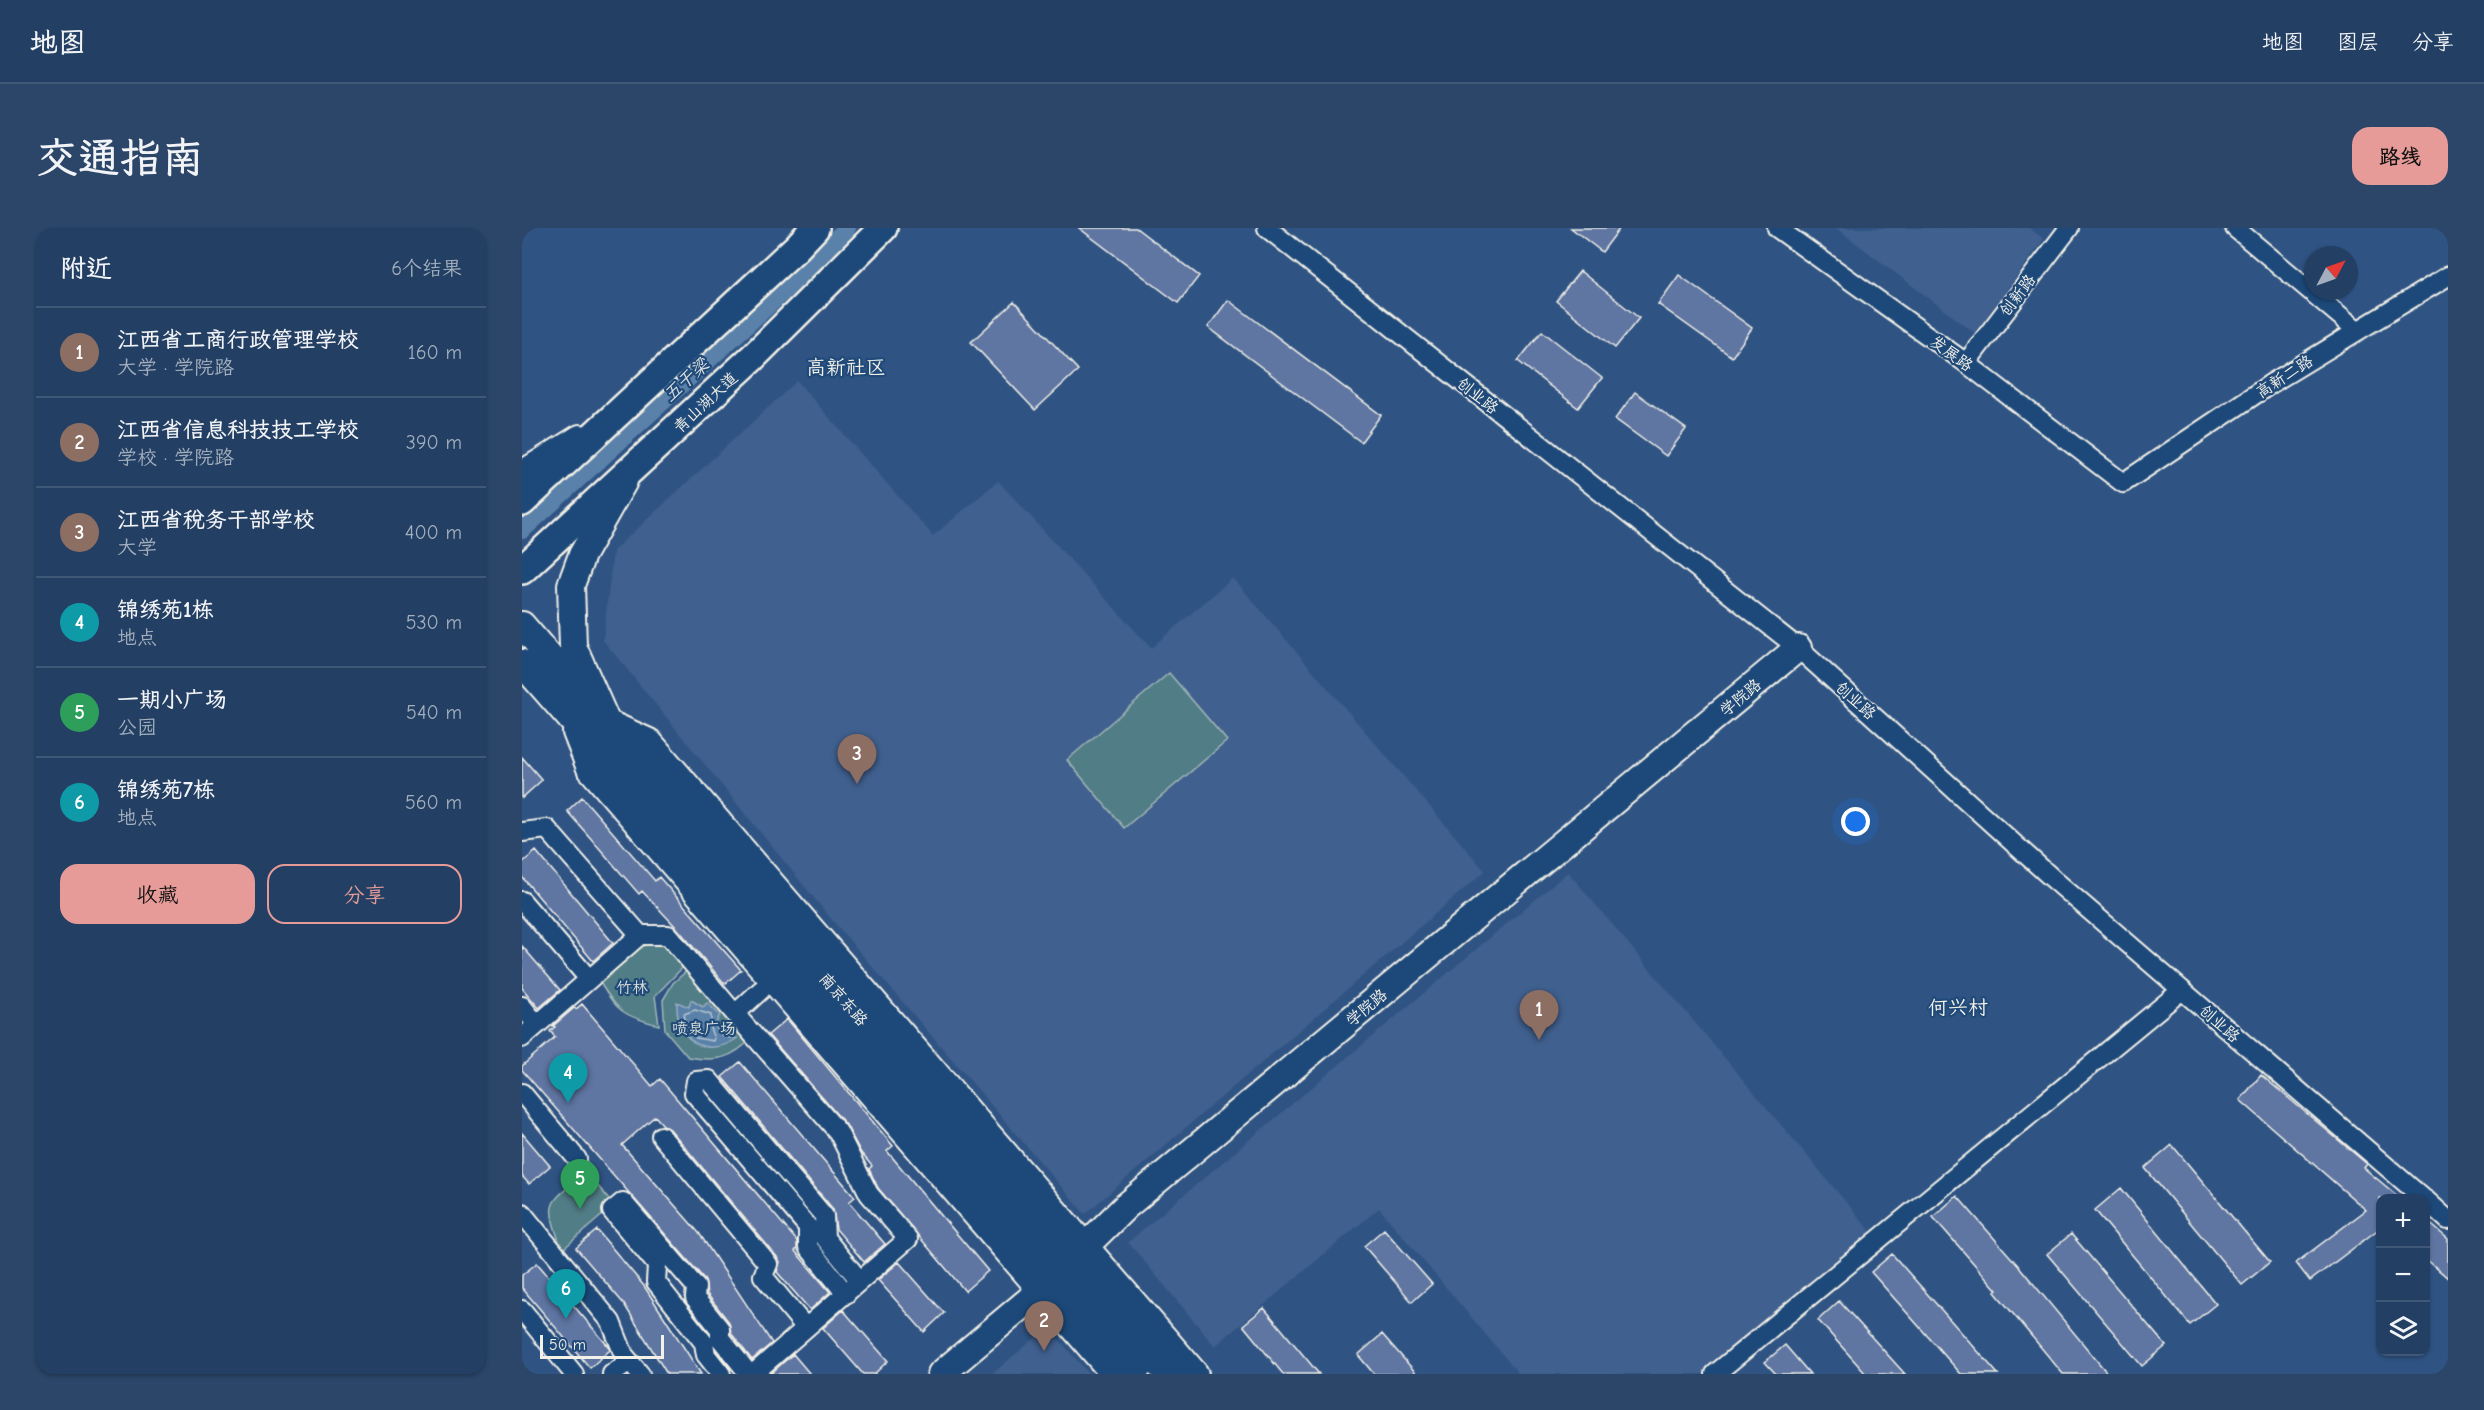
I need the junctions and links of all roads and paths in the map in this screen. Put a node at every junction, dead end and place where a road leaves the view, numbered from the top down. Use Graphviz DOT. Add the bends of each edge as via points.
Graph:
graph roads {
  1 [pos="815,228"];
  2 [pos="883,228"];
  3 [pos="1267,228"];
  4 [pos="1777,228"];
  5 [pos="2068,228"];
  6 [pos="2235,228"];
  7 [pos="2448,276"];
  8 [pos="2356,330"];
  9 [pos="1966,363"];
  10 [pos="618,413"];
  11 [pos="630,470"];
  12 [pos="522,474"];
  13 [pos="2123,483"];
  14 [pos="522,502"];
  15 [pos="522,570"];
  16 [pos="522,625"];
  17 [pos="1798,648"];
  18 [pos="522,663"];
  19 [pos="522,684"];
  20 [pos="571,717"];
  21 [pos="607,723"];
  22 [pos="522,832"];
  23 [pos="522,901"];
  24 [pos="640,935"];
  25 [pos="589,979"];
  26 [pos="761,990"];
  27 [pos="2182,990"];
  28 [pos="522,1006"];
  29 [pos="735,1014"];
  30 [pos="537,1025"];
  31 [pos="522,1038"];
  32 [pos="522,1094"];
  33 [pos="661,1136"];
  34 [pos="578,1159"];
  35 [pos="2418,1194"];
  36 [pos="2430,1204"];
  37 [pos="522,1213"];
  38 [pos="2448,1220"];
  39 [pos="1063,1268"];
  40 [pos="860,1281"];
  41 [pos="846,1294"];
  42 [pos="522,1310"];
  43 [pos="806,1328"];
  44 [pos="635,1368"];
  45 [pos="574,1374"];
  46 [pos="612,1374"];
  47 [pos="721,1374"];
  48 [pos="751,1374"];
  49 [pos="941,1374"];
  50 [pos="1114,1374"];
  51 [pos="1143,1374"];
  52 [pos="1167,1374"];
  53 [pos="1196,1374"];
  54 [pos="1715,1374"];
  1 -- 10 [label="main road"];
  2 -- 11 [label="main road, 青山湖大道" via="752,358"];
  3 -- 17 [label="street, 创业路"];
  4 -- 9 [label="street, 发展路"];
  5 -- 9 [label="street, 创新路"];
  6 -- 8 [label="street"];
  7 -- 8 [label="street, 高新二路"];
  8 -- 13 [label="street, 高新二路"];
  9 -- 13 [label="street, 发展路"];
  10 -- 12 [label="main road"];
  10 -- 14 [label="main road"];
  11 -- 15 [label="main road, 青山湖大道"];
  11 -- 21 [label="main road" via="582,555 571,585 573,646"];
  16 -- 21 [label="main road, 南京东路"];
  17 -- 27 [label="street, 创业路"];
  17 -- 39 [label="main road, 学院路" via="1125,1207"];
  18 -- 20 [label="main road, 南京东路"];
  19 -- 20 [label="main road"];
  20 -- 39 [label="main road, 南京东路"];
  21 -- 39 [label="main road, 南京东路"];
  22 -- 24 [label="street" via="547,829"];
  23 -- 25 [label="street"];
  24 -- 25 [label="street"];
  24 -- 29 [label="street" via="668,935"];
  25 -- 30 [label="street"];
  26 -- 29 [label="street"];
  27 -- 35 [label="street, 创业路"];
  27 -- 54 [label="street"];
  28 -- 30 [label="street"];
  29 -- 40 [label="street" via="838,1132 869,1194 908,1239"];
  30 -- 31 [label="street"];
  32 -- 34 [label="street"];
  33 -- 43 [label="street" via="768,1264 763,1276"];
  36 -- 38 [label="street, 创业路"];
  37 -- 44 [label="street" via="611,1322 624,1355"];
  39 -- 49 [label="main road, 学院路"];
  39 -- 50 [label="main road"];
  39 -- 51 [label="main road, 南京东路"];
  39 -- 52 [label="main road, 南京东路"];
  39 -- 53 [label="main road"];
  40 -- 41 [label="street"];
  40 -- 41 [label="street" via="825,1238 824,1216 709,1080 696,1081 694,1093 808,1227 808,1247"];
  41 -- 43 [label="street"];
  42 -- 45 [label="street"];
  43 -- 48 [label="street"];
  44 -- 46 [label="street"];
  47 -- 48 [label="street" via="706,1355 704,1343 656,1282 657,1265 612,1211 623,1202 696,1287 695,1298 720,1329 720,1338"];
}
